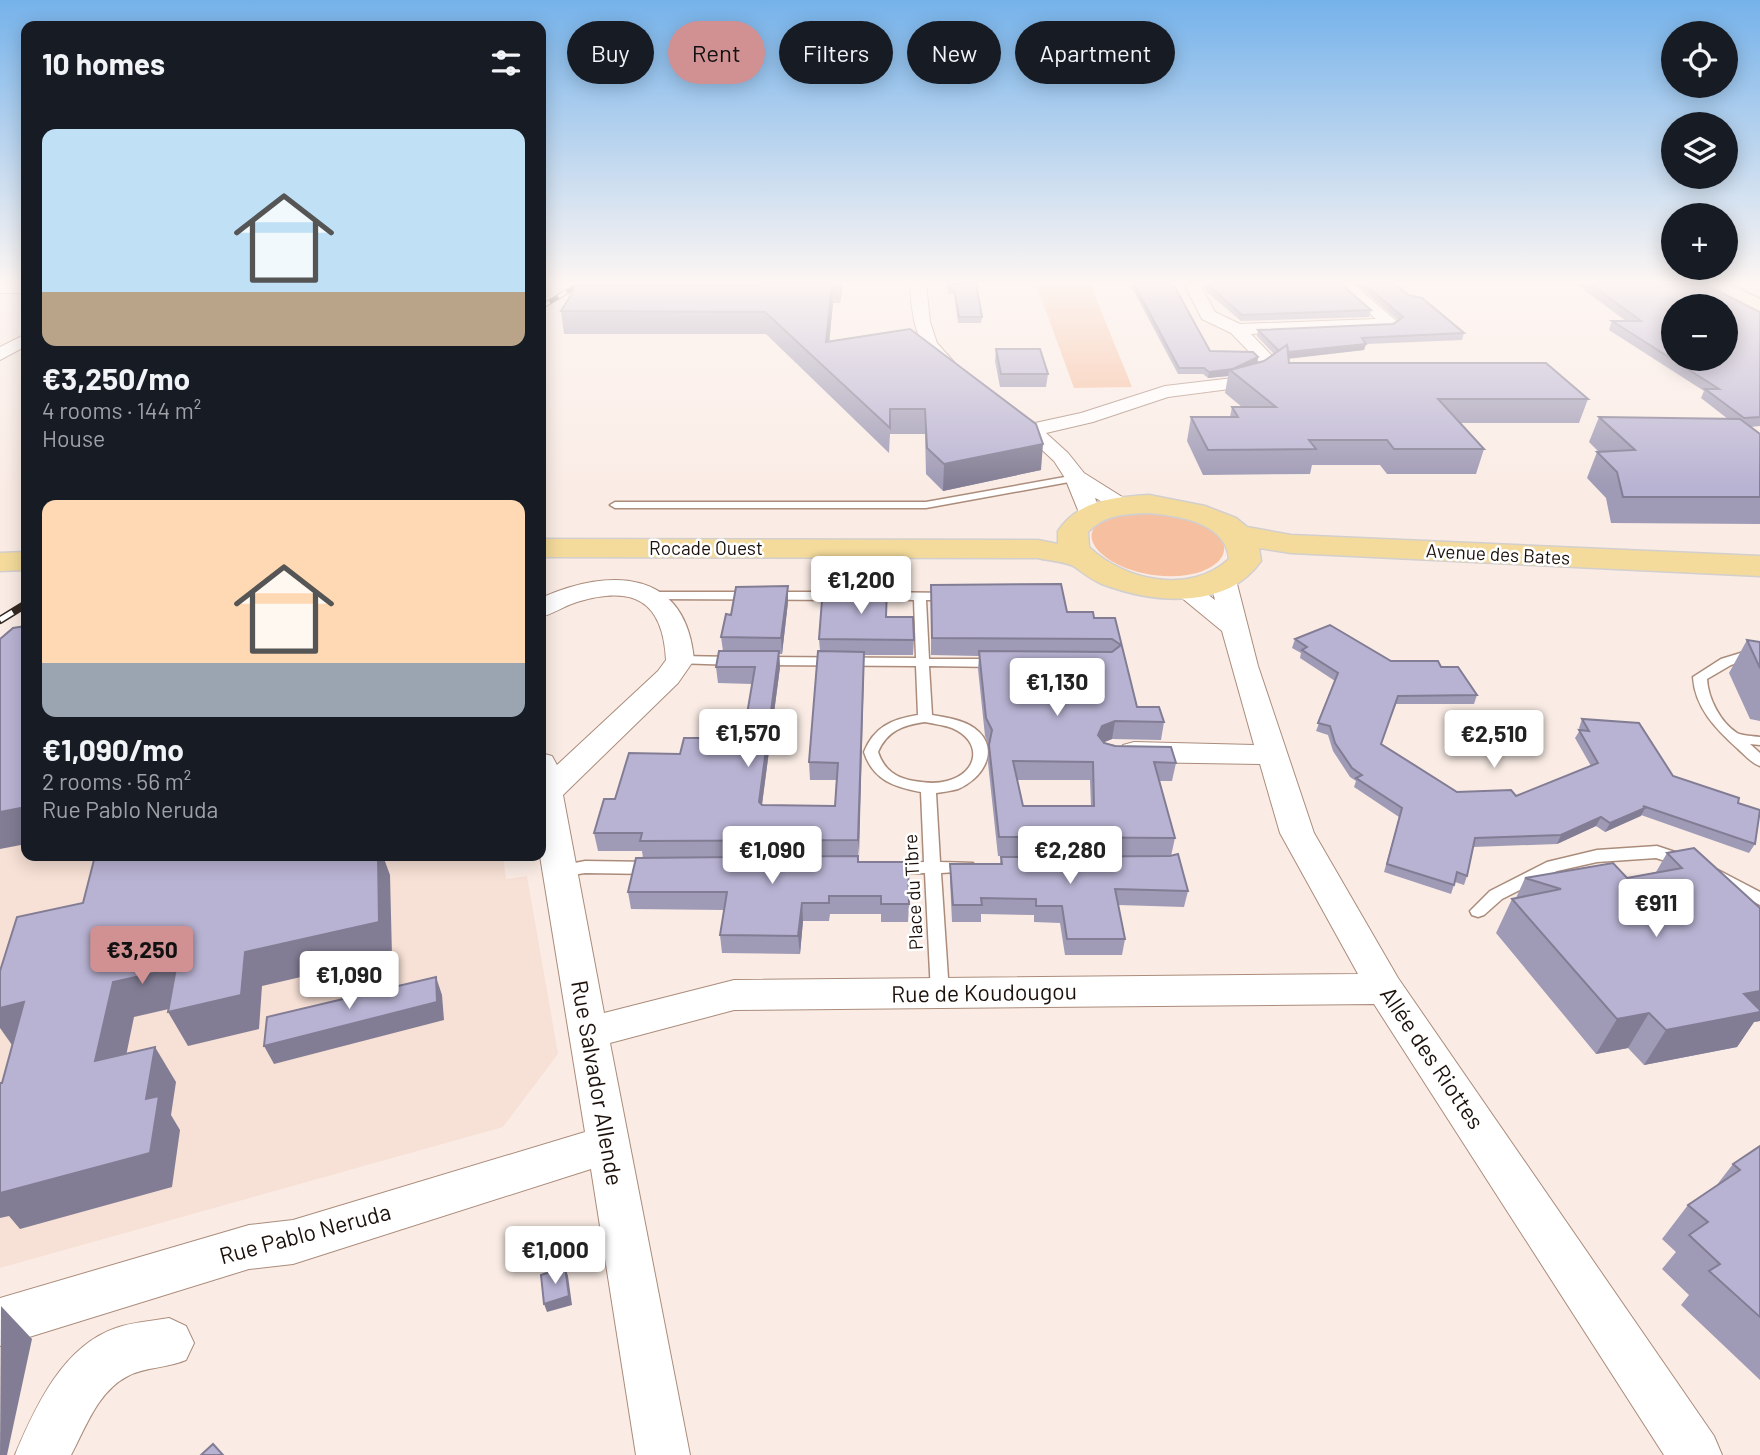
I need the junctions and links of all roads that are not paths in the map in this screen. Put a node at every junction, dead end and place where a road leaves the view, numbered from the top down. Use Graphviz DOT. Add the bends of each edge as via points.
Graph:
graph roads {
  1 [pos="934,352"];
  2 [pos="1259,352"];
  3 [pos="967,381"];
  4 [pos="1076,478"];
  5 [pos="615,505"];
  6 [pos="1124,505"];
  7 [pos="546,535"];
  8 [pos="1081,535"];
  9 [pos="21,546"];
  10 [pos="0,547"];
  11 [pos="546,548"];
  12 [pos="1235,559"];
  13 [pos="21,561"];
  14 [pos="0,562"];
  15 [pos="1760,566"];
  16 [pos="1760,579"];
  17 [pos="1184,589"];
  18 [pos="653,596"];
  19 [pos="920,596"];
  20 [pos="962,596"];
  21 [pos="546,606"];
  22 [pos="1236,629"];
  23 [pos="1760,652"];
  24 [pos="680,660"];
  25 [pos="925,663"];
  26 [pos="1003,663"];
  27 [pos="925,718"];
  28 [pos="1735,738"];
  29 [pos="1760,741"];
  30 [pos="1113,752"];
  31 [pos="1273,755"];
  32 [pos="1760,761"];
  33 [pos="546,777"];
  34 [pos="929,789"];
  35 [pos="546,796"];
  36 [pos="987,867"];
  37 [pos="671,868"];
  38 [pos="877,868"];
  39 [pos="931,868"];
  40 [pos="559,871"];
  41 [pos="1760,899"];
  42 [pos="1478,911"];
  43 [pos="1385,989"];
  44 [pos="940,993"];
  45 [pos="588,1033"];
  46 [pos="609,1146"];
  47 [pos="0,1322"];
  48 [pos="169,1343"];
  49 [pos="42,1455"];
  50 [pos="663,1455"];
  51 [pos="1695,1455"];
  1 -- 3 [label="street"];
  2 -- 4 [label="street" via="1272,365 1238,383 1165,392 1086,418 1022,422 1061,457"];
  4 -- 5 [label="lane" via="926,505"];
  4 -- 6 [label="street"];
  4 -- 8 [label="street"];
  6 -- 8 [label="main road"];
  6 -- 12 [label="main road" via="1175,507 1222,523"];
  7 -- 8 [label="main road, Rocade Ouest"];
  8 -- 11 [label="main road, Rocade Ouest" via="1038,550"];
  8 -- 17 [label="main road" via="1094,569 1135,585"];
  9 -- 10 [label="main road"];
  12 -- 15 [label="main road, Avenue des Bates" via="1291,544"];
  12 -- 16 [label="main road, Avenue des Bates" via="1295,556"];
  12 -- 17 [label="main road"];
  12 -- 22 [label="street, Allée des Riottes"];
  13 -- 14 [label="main road"];
  17 -- 22 [label="street"];
  18 -- 19 [label="lane"];
  18 -- 21 [label="street" via="638,591 585,592"];
  18 -- 24 [label="street" via="676,628"];
  19 -- 20 [label="lane"];
  19 -- 25 [label="lane"];
  22 -- 31 [label="street, Allée des Riottes"];
  23 -- 28 [label="lane" via="1726,662 1700,677 1708,709"];
  24 -- 25 [label="lane"];
  24 -- 33 [label="street, Rue Salvador Allende" via="668,677"];
  25 -- 26 [label="lane"];
  25 -- 27 [label="lane"];
  27 -- 34 [label="lane" via="909,719 882,732 871,752 882,773 894,781"];
  27 -- 34 [label="lane" via="967,730 982,747 983,757 979,767 960,783"];
  28 -- 29 [label="lane"];
  28 -- 32 [label="lane"];
  30 -- 31 [label="street"];
  31 -- 43 [label="street, Allée des Riottes" via="1297,833"];
  34 -- 39 [label="lane, Place du Tibre"];
  35 -- 40 [label="street, Rue Salvador Allende"];
  36 -- 39 [label="lane"];
  37 -- 40 [label="lane"];
  38 -- 39 [label="lane"];
  39 -- 44 [label="lane, Place du Tibre"];
  40 -- 45 [label="street, Rue Salvador Allende"];
  41 -- 42 [label="lane" via="1701,868 1657,852 1597,856 1553,866 1496,895"];
  43 -- 44 [label="street, Rue de Koudougou"];
  43 -- 51 [label="street, Allée des Riottes"];
  44 -- 45 [label="street, Rue de Koudougou" via="734,995"];
  45 -- 46 [label="street, Rue Salvador Allende"];
  46 -- 47 [label="street, Rue Pablo Neruda" via="293,1242 249,1247"];
  46 -- 50 [label="street, Rue Salvador Allende"];
  48 -- 49 [label="street" via="118,1352 84,1378"];
}
